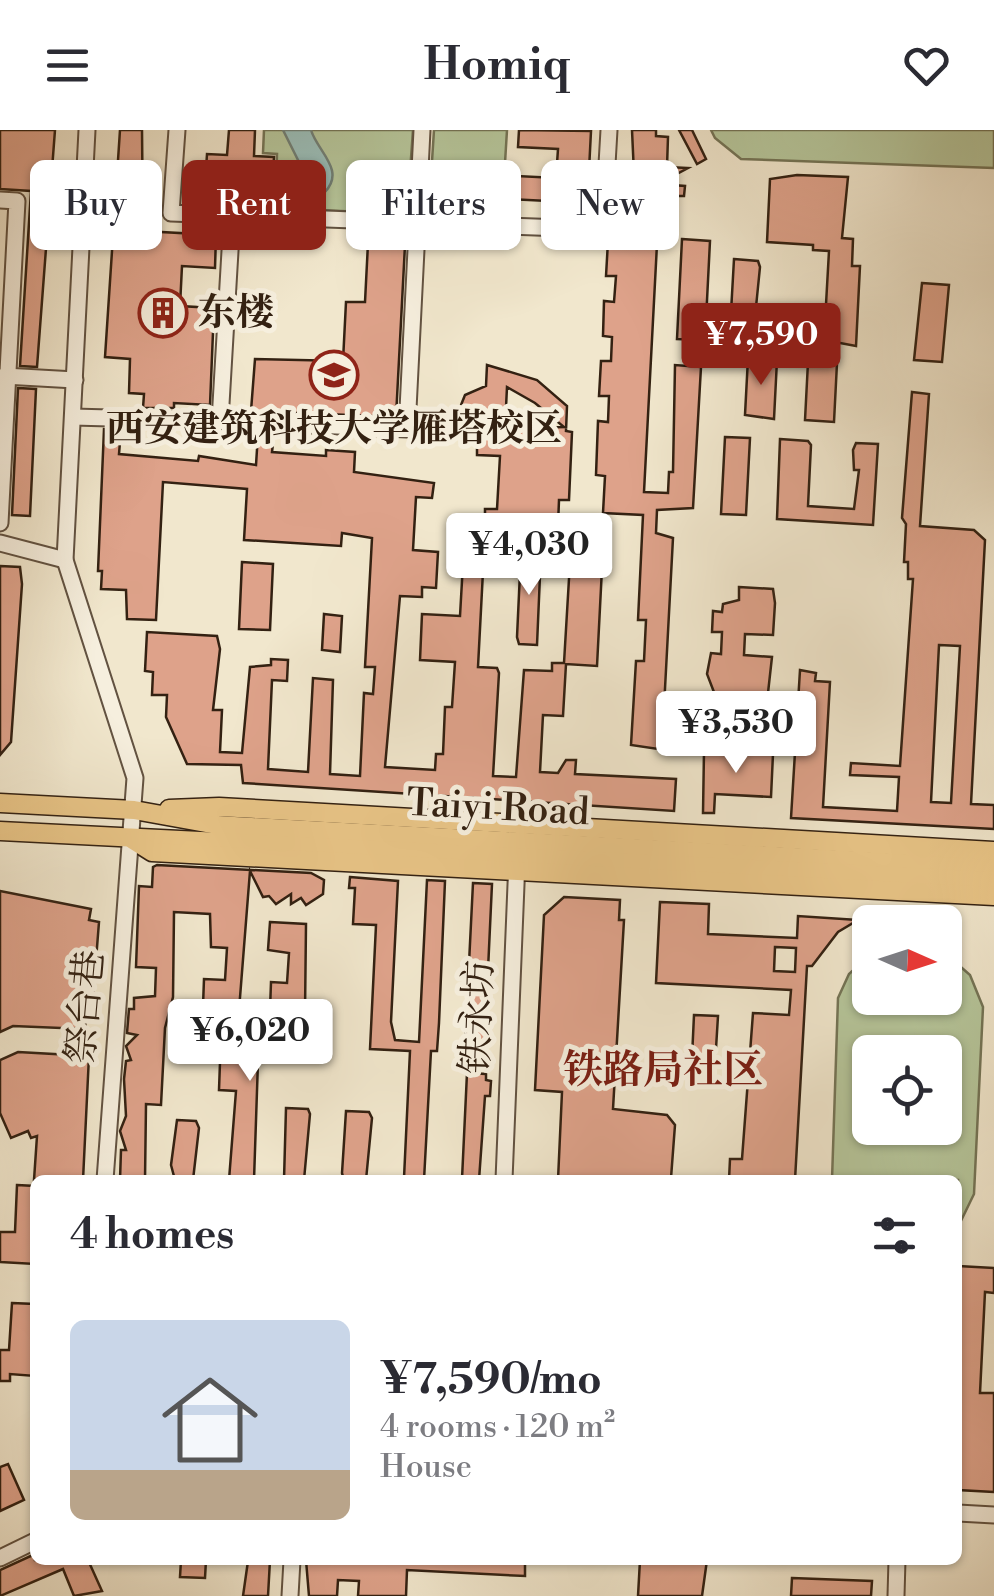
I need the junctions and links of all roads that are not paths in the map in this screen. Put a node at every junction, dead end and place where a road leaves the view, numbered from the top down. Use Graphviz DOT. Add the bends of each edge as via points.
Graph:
graph roads {
  1 [pos="87,130"];
  2 [pos="177,130"];
  3 [pos="422,130"];
  4 [pos="609,130"];
  5 [pos="420,160"];
  6 [pos="0,200"];
  7 [pos="182,214"];
  8 [pos="521,227"];
  9 [pos="230,250"];
  10 [pos="415,250"];
  11 [pos="5,376"];
  12 [pos="74,380"];
  13 [pos="73,417"];
  14 [pos="220,421"];
  15 [pos="0,523"];
  16 [pos="0,543"];
  17 [pos="65,560"];
  18 [pos="0,803"];
  19 [pos="134,810"];
  20 [pos="0,831"];
  21 [pos="132,840"];
  22 [pos="994,851"];
  23 [pos="517,863"];
  24 [pos="994,868"];
  25 [pos="994,881"];
  26 [pos="994,896"];
  27 [pos="105,1175"];
  28 [pos="504,1175"];
  29 [pos="962,1513"];
  30 [pos="994,1514"];
  31 [pos="30,1543"];
  32 [pos="0,1558"];
  33 [pos="292,1565"];
  34 [pos="897,1565"];
  35 [pos="290,1596"];
  36 [pos="896,1596"];
  1 -- 12 [label="street"];
  2 -- 7 [label="street" via="171,213"];
  3 -- 5 [label="street"];
  4 -- 8 [label="street" via="604,216 588,230"];
  6 -- 11 [label="street" via="17,201"];
  9 -- 14 [label="street"];
  10 -- 14 [label="street" via="407,430"];
  11 -- 12 [label="street"];
  11 -- 15 [label="street"];
  12 -- 13 [label="street"];
  13 -- 14 [label="street"];
  13 -- 17 [label="street"];
  16 -- 17 [label="street"];
  17 -- 19 [label="street, 祭台巷" via="136,778"];
  18 -- 19 [label="main road, Taiyi Road"];
  19 -- 21 [label="street, 祭台巷"];
  19 -- 22 [label="main road" via="218,807"];
  19 -- 24 [label="main road, Taiyi Road" via="236,826"];
  20 -- 21 [label="main road, Taiyi Road"];
  21 -- 23 [label="main road, Taiyi Road" via="209,839"];
  21 -- 27 [label="street, 祭台巷"];
  23 -- 25 [label="main road, Taiyi Road"];
  23 -- 26 [label="main road"];
  23 -- 28 [label="street, 铁永坊"];
  29 -- 30 [label="street"];
  31 -- 32 [label="street"];
  33 -- 35 [label="street"];
  34 -- 36 [label="street"];
}
